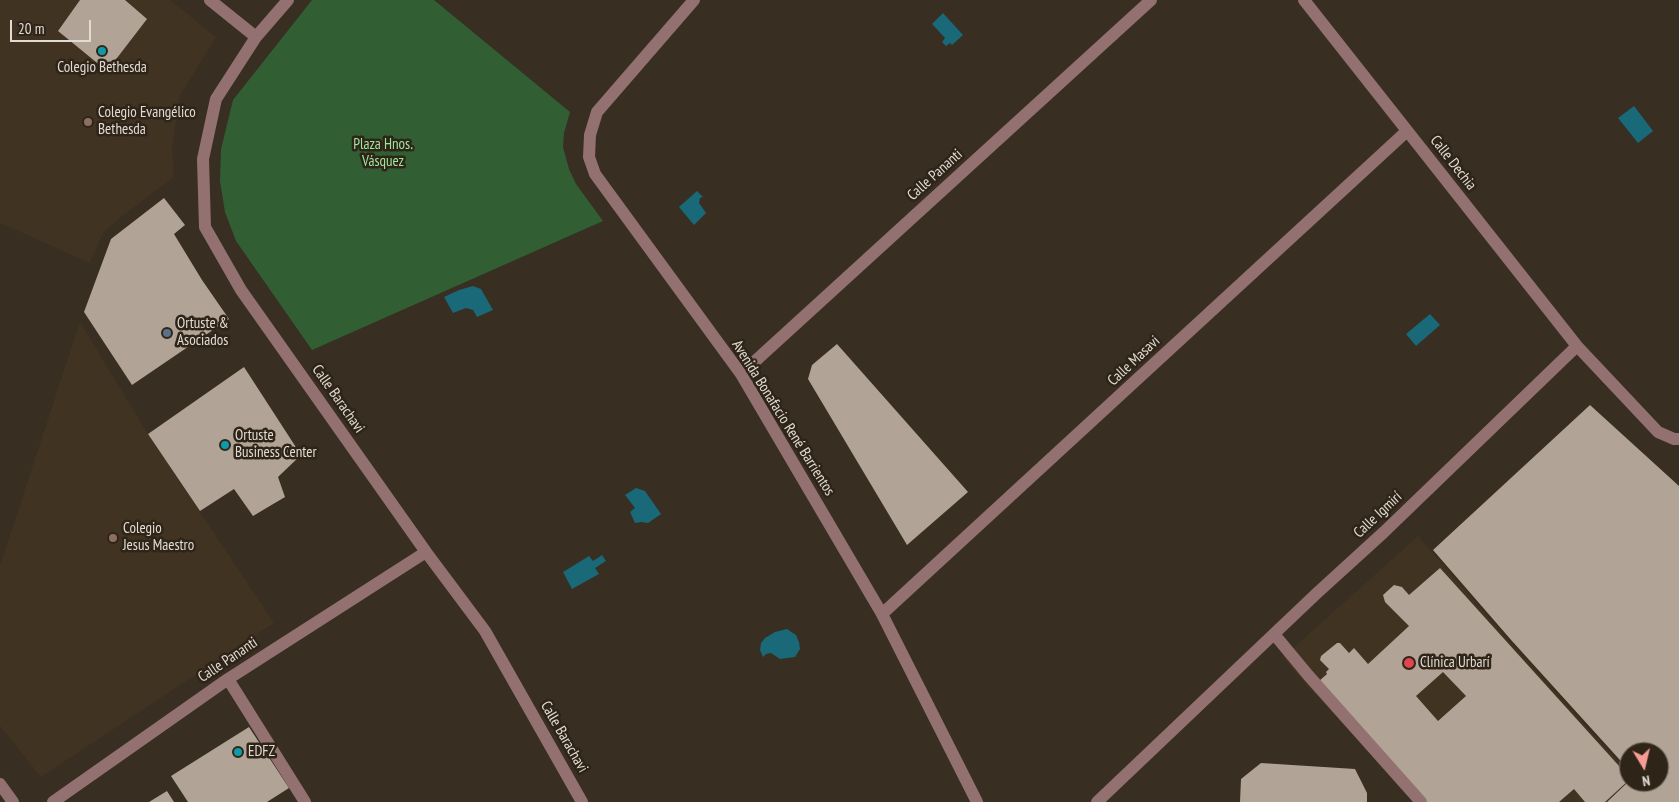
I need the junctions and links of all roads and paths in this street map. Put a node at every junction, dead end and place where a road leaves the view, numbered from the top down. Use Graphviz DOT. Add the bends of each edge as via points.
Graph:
graph roads {
  1 [pos="210,0"];
  2 [pos="288,0"];
  3 [pos="694,0"];
  4 [pos="1151,0"];
  5 [pos="1304,0"];
  6 [pos="256,37"];
  7 [pos="1407,131"];
  8 [pos="1577,346"];
  9 [pos="741,374"];
  10 [pos="1679,439"];
  11 [pos="426,552"];
  12 [pos="882,614"];
  13 [pos="1274,634"];
  14 [pos="228,679"];
  15 [pos="0,784"];
  16 [pos="13,802"];
  17 [pos="53,802"];
  18 [pos="305,802"];
  19 [pos="582,802"];
  20 [pos="977,802"];
  21 [pos="1097,802"];
  22 [pos="1421,802"];
  1 -- 6 [label="street"];
  2 -- 6 [label="street, Calle Barachavi"];
  3 -- 9 [label="street, Avenida Bonafacio René Barrientos" via="597,112 590,135 589,157 595,174"];
  4 -- 9 [label="street, Calle Pananti"];
  5 -- 7 [label="street, Calle Dechia"];
  6 -- 11 [label="street, Calle Barachavi" via="216,99 203,159 205,227 241,290"];
  7 -- 8 [label="street, Calle Dechia"];
  7 -- 12 [label="street, Calle Masavi"];
  8 -- 10 [label="street" via="1658,432"];
  8 -- 13 [label="street, Calle Igmirí"];
  9 -- 12 [label="street, Avenida Bonafacio René Barrientos"];
  11 -- 14 [label="street, Calle Pananti"];
  11 -- 19 [label="street, Calle Barachavi" via="485,631"];
  12 -- 20 [label="street, Avenida Bonafacio René Barrientos"];
  13 -- 21 [label="street, Calle Igmirí"];
  13 -- 22 [label="street"];
  14 -- 17 [label="street, Calle Pananti"];
  14 -- 18 [label="street"];
  15 -- 16 [label="street"];
}
